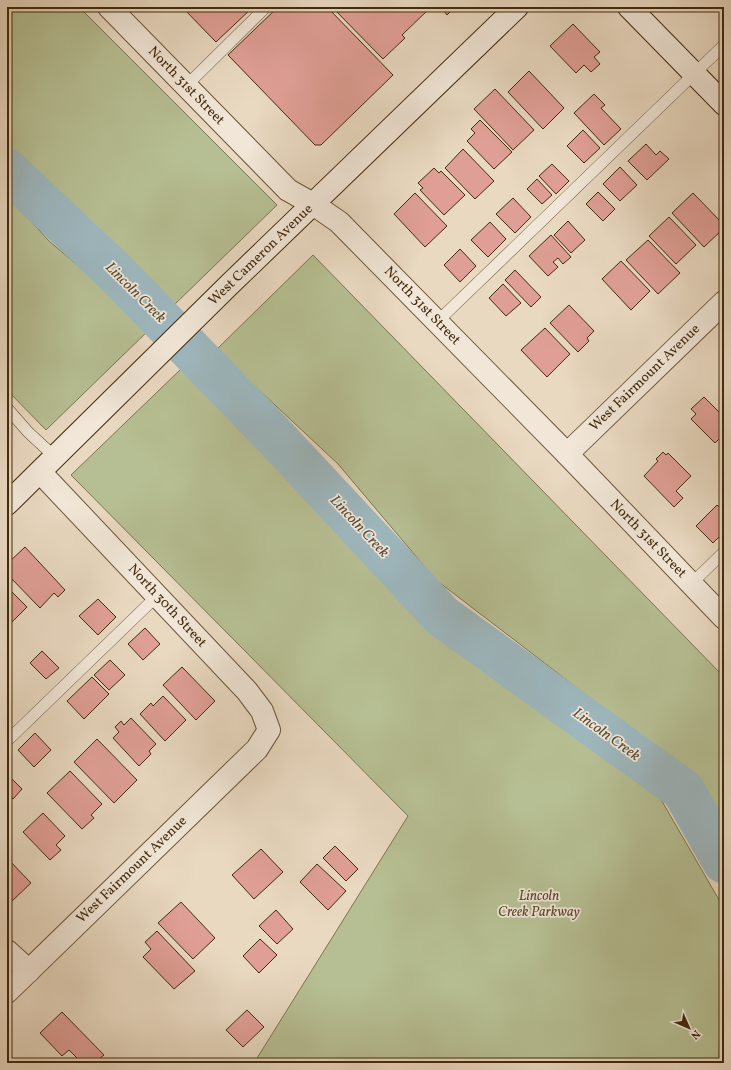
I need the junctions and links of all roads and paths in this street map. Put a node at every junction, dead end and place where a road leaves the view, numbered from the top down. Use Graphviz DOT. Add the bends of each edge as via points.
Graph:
graph roads {
  1 [pos="109,7"];
  2 [pos="266,7"];
  3 [pos="517,7"];
  4 [pos="630,7"];
  5 [pos="724,45"];
  6 [pos="694,74"];
  7 [pos="186,86"];
  8 [pos="724,104"];
  9 [pos="313,204"];
  10 [pos="724,302"];
  11 [pos="437,322"];
  12 [pos="7,408"];
  13 [pos="567,454"];
  14 [pos="47,465"];
  15 [pos="7,504"];
  16 [pos="724,552"];
  17 [pos="691,584"];
  18 [pos="157,596"];
  19 [pos="724,618"];
  20 [pos="7,741"];
  21 [pos="257,749"];
  22 [pos="7,951"];
  23 [pos="29,971"];
  24 [pos="7,992"];
  1 -- 7 [label="street, North 31st Street"];
  2 -- 7 [label="lane"];
  3 -- 9 [label="street, West Cameron Avenue"];
  4 -- 6 [label="street"];
  5 -- 6 [label="lane"];
  6 -- 8 [label="street"];
  6 -- 11 [label="lane"];
  7 -- 9 [label="street, North 31st Street" via="288,190"];
  9 -- 11 [label="street, North 31st Street" via="340,222"];
  9 -- 14 [label="street, West Cameron Avenue"];
  10 -- 13 [label="street, West Fairmount Avenue"];
  11 -- 13 [label="street, North 31st Street"];
  12 -- 14 [label="lane" via="28,432"];
  13 -- 17 [label="street, North 31st Street"];
  14 -- 15 [label="street, West Cameron Avenue"];
  14 -- 18 [label="street, North 30th Street"];
  16 -- 17 [label="lane"];
  17 -- 19 [label="street, North 31st Street"];
  18 -- 20 [label="lane"];
  18 -- 21 [label="street, North 30th Street" via="247,691 262,711 269,730"];
  21 -- 23 [label="street, West Fairmount Avenue"];
  22 -- 23 [label="street"];
  23 -- 24 [label="street, West Fairmount Avenue"];
}
